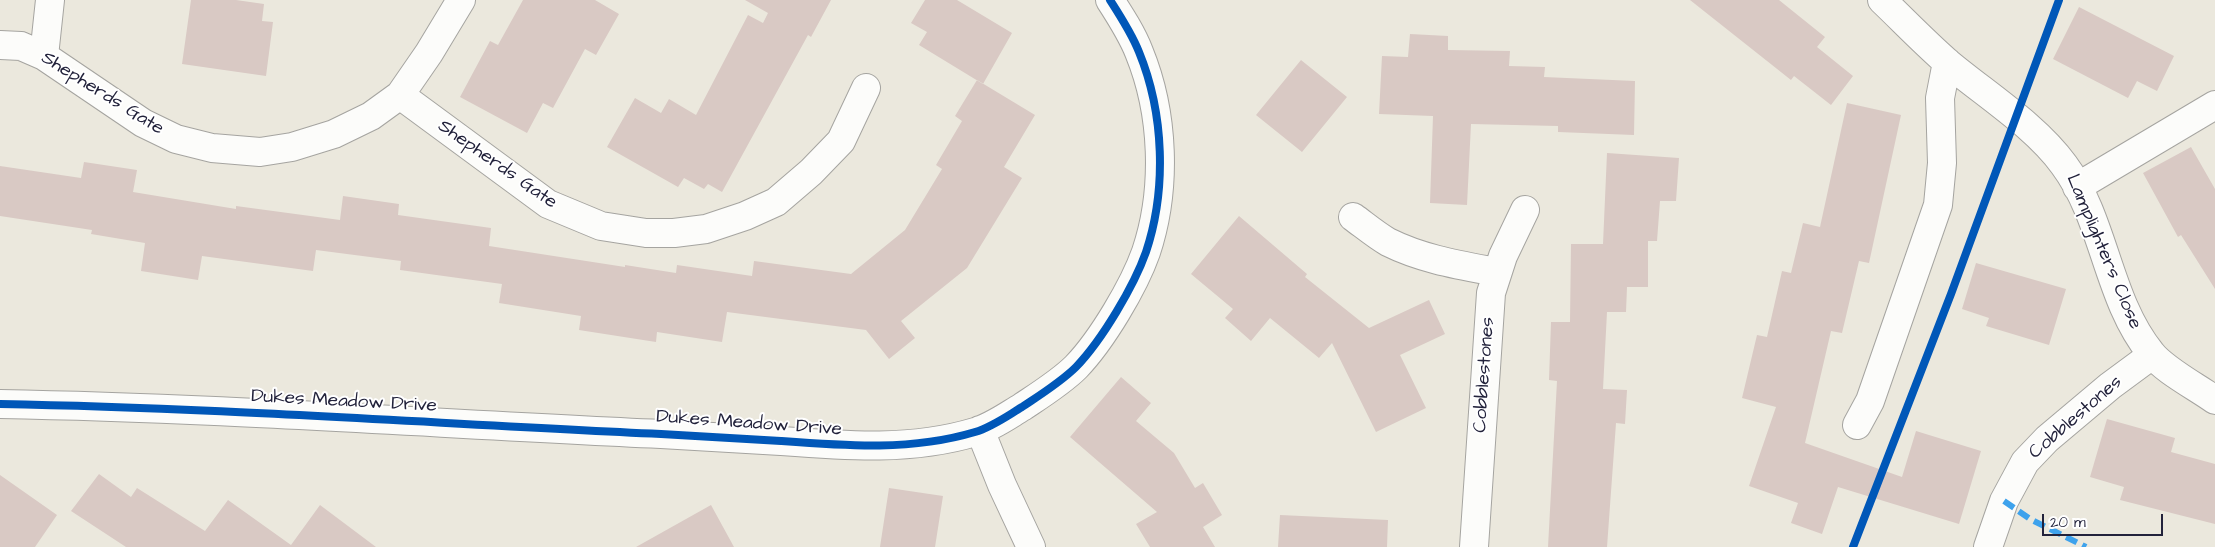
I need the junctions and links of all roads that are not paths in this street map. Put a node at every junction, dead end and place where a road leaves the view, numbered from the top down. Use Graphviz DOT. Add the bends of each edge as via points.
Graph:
graph roads {
  1 [pos="50,0"];
  2 [pos="461,0"];
  3 [pos="1110,0"];
  4 [pos="1882,0"];
  5 [pos="0,44"];
  6 [pos="44,56"];
  7 [pos="1946,62"];
  8 [pos="866,88"];
  9 [pos="400,95"];
  10 [pos="2215,105"];
  11 [pos="2077,187"];
  12 [pos="1526,210"];
  13 [pos="1353,217"];
  14 [pos="1496,272"];
  15 [pos="2152,355"];
  16 [pos="2215,400"];
  17 [pos="0,404"];
  18 [pos="1858,425"];
  19 [pos="980,430"];
  20 [pos="1031,547"];
  21 [pos="1474,547"];
  22 [pos="1988,547"];
  1 -- 6 [label="street"];
  2 -- 9 [label="street, Shepherds Gate"];
  3 -- 19 [label="street, Dukes Meadow Drive" via="1139,52 1150,84 1160,146 1160,177 1152,235 1129,288 1099,337 1076,366 1031,401"];
  4 -- 7 [label="street, Lamplighters Close"];
  5 -- 6 [label="street, Shepherds Gate" via="21,46"];
  6 -- 9 [label="street, Shepherds Gate" via="143,124 176,140 212,148 260,152 292,147 334,134 371,116"];
  7 -- 11 [label="street, Lamplighters Close" via="2046,143 2065,165"];
  7 -- 18 [label="street" via="1940,98 1942,163 1938,206 1870,401"];
  8 -- 9 [label="street, Shepherds Gate" via="841,141 776,202 706,228 674,233 646,233 601,226 548,204"];
  10 -- 11 [label="street"];
  11 -- 15 [label="street, Lamplighters Close" via="2123,303"];
  12 -- 14 [label="street, Cobblestones"];
  13 -- 14 [label="street" via="1386,241 1412,253"];
  14 -- 21 [label="street, Cobblestones" via="1489,318"];
  15 -- 16 [label="street, Lamplighters Close"];
  15 -- 22 [label="street, Cobblestones" via="2047,439 2025,462 2004,501"];
  17 -- 19 [label="street, Dukes Meadow Drive" via="265,414 862,447 915,444"];
  19 -- 20 [label="street"];
}
